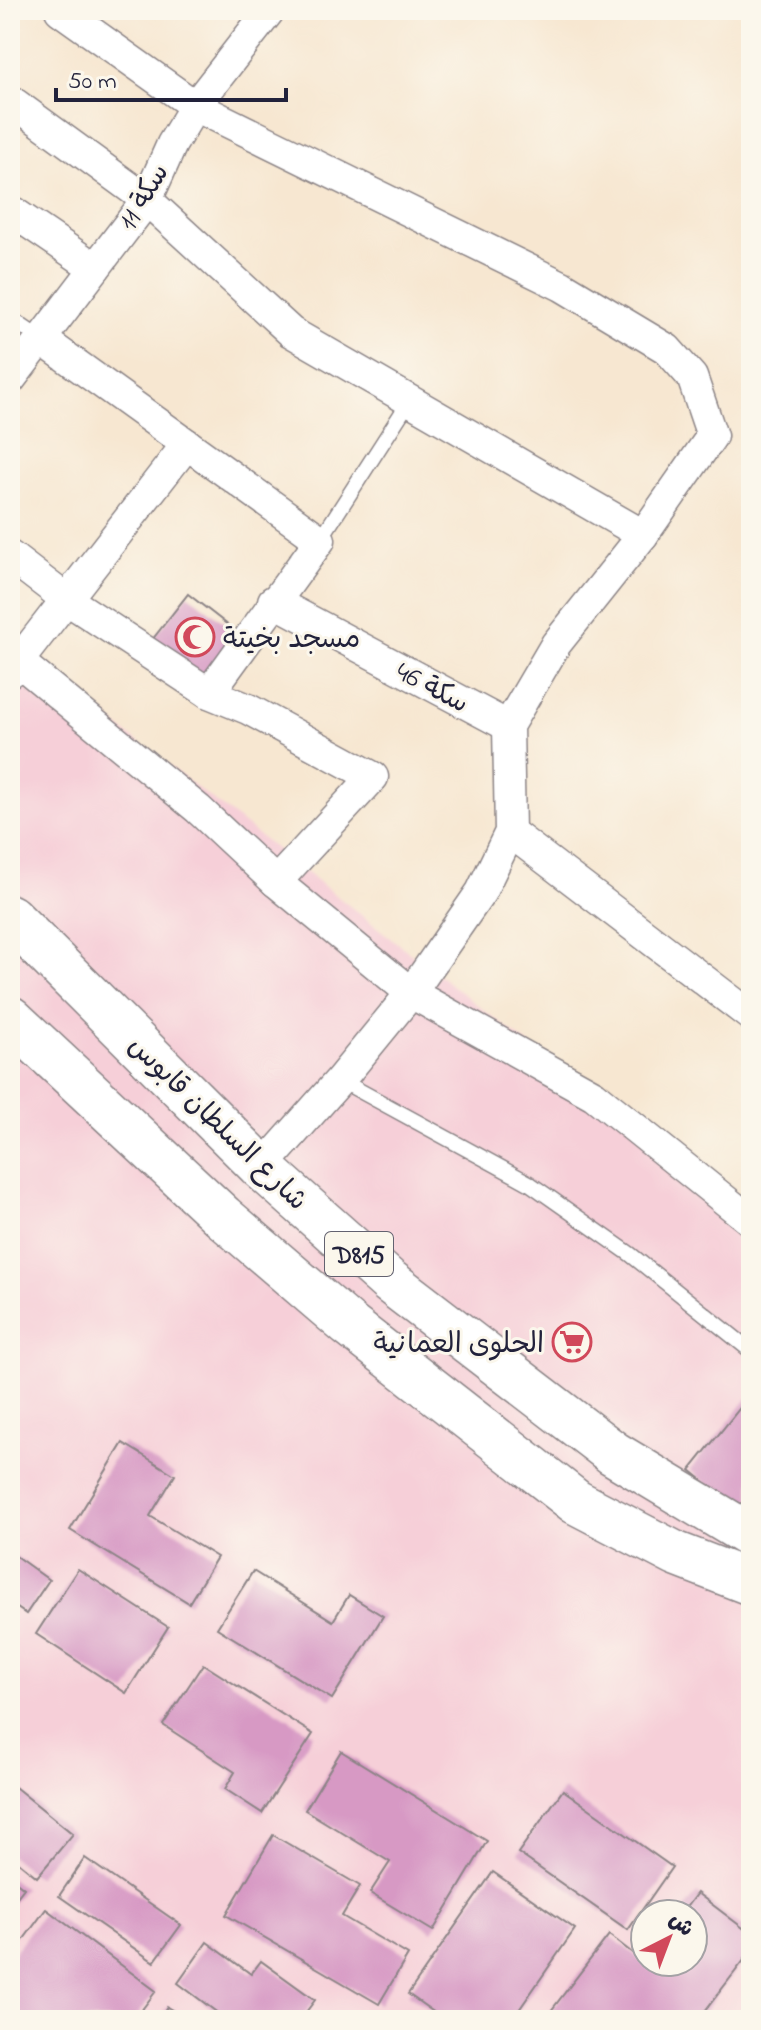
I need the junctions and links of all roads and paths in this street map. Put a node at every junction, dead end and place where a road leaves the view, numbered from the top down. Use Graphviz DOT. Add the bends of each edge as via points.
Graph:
graph roads {
  1 [pos="60,10"];
  2 [pos="254,15"];
  3 [pos="10,100"];
  4 [pos="195,106"];
  5 [pos="147,200"];
  6 [pos="10,210"];
  7 [pos="95,268"];
  8 [pos="10,318"];
  9 [pos="41,339"];
  10 [pos="10,380"];
  11 [pos="410,400"];
  12 [pos="187,444"];
  13 [pos="643,535"];
  14 [pos="320,540"];
  15 [pos="10,556"];
  16 [pos="66,599"];
  17 [pos="273,601"];
  18 [pos="14,666"];
  19 [pos="209,693"];
  20 [pos="508,726"];
  21 [pos="510,832"];
  22 [pos="276,882"];
  23 [pos="10,917"];
  24 [pos="411,993"];
  25 [pos="751,1016"];
  26 [pos="10,1018"];
  27 [pos="340,1080"];
  28 [pos="262,1168"];
  29 [pos="751,1221"];
  30 [pos="751,1351"];
  31 [pos="751,1536"];
  32 [pos="751,1583"];
  1 -- 4 [label="street"];
  2 -- 4 [label="street, سكة 11"];
  3 -- 5 [label="street"];
  4 -- 5 [label="street, سكة 11"];
  4 -- 13 [label="street" via="562,286 667,349 692,377 712,436"];
  5 -- 7 [label="street, سكة 11"];
  5 -- 11 [label="street" via="291,332"];
  6 -- 7 [label="street"];
  7 -- 9 [label="street, سكة 11"];
  8 -- 9 [label="lane"];
  9 -- 10 [label="street, سكة 11"];
  9 -- 12 [label="street"];
  11 -- 13 [label="street"];
  11 -- 14 [label="lane"];
  12 -- 14 [label="street"];
  12 -- 16 [label="street"];
  13 -- 20 [label="street" via="556,644"];
  14 -- 17 [label="street"];
  15 -- 16 [label="street"];
  16 -- 18 [label="street"];
  16 -- 19 [label="street"];
  17 -- 19 [label="street"];
  17 -- 20 [label="street, سكة 46"];
  18 -- 22 [label="street" via="198,809"];
  19 -- 22 [label="street" via="373,777"];
  20 -- 21 [label="street"];
  21 -- 24 [label="street" via="481,892"];
  21 -- 25 [label="street"];
  22 -- 24 [label="street"];
  23 -- 28 [label="main road, شارع السلطان قابوس / D815"];
  24 -- 27 [label="street"];
  24 -- 29 [label="street" via="594,1095"];
  26 -- 32 [label="main road, D815" via="303,1286 576,1502 676,1554"];
  27 -- 28 [label="street"];
  27 -- 30 [label="lane" via="529,1183 630,1254"];
  28 -- 31 [label="main road, شارع السلطان قابوس / D815" via="389,1281 613,1453"];
}
